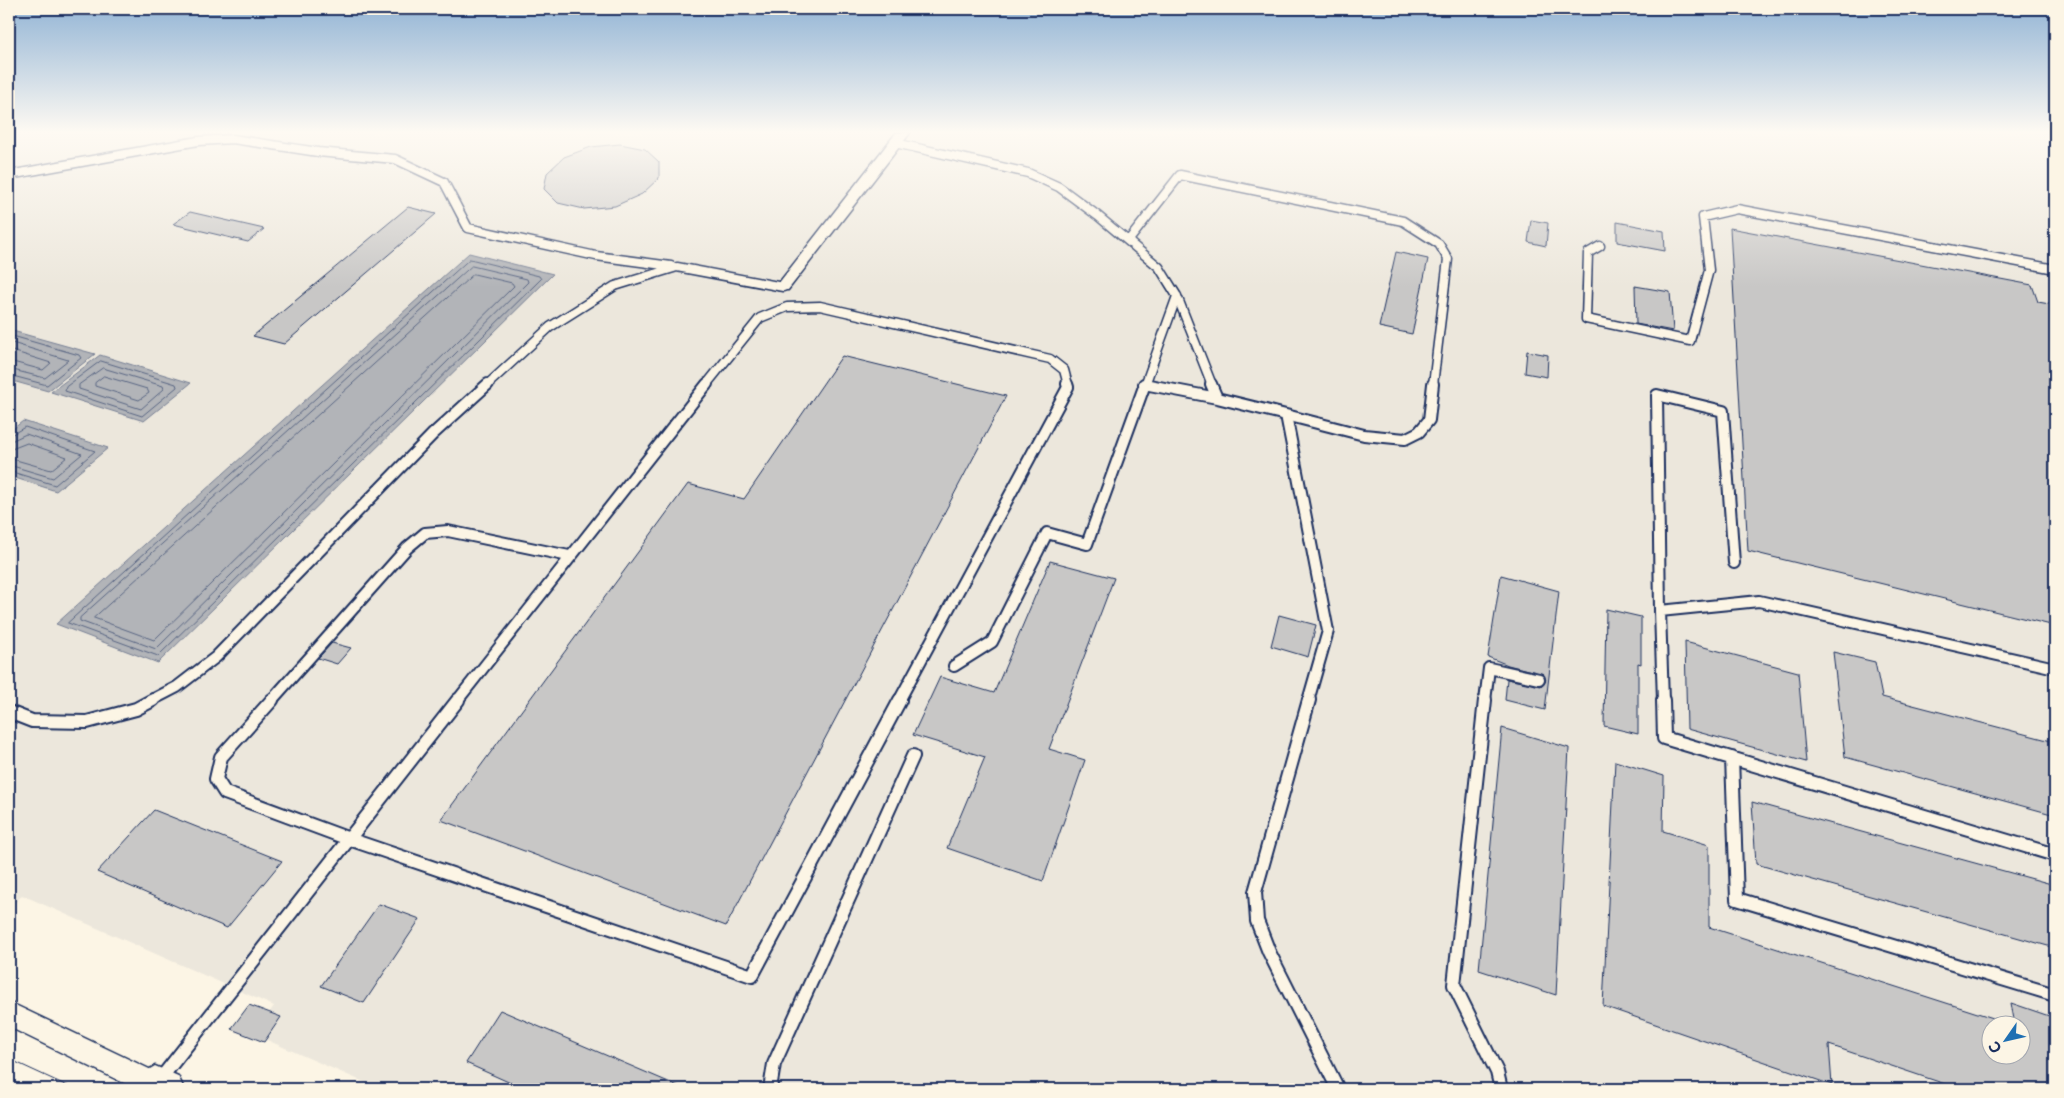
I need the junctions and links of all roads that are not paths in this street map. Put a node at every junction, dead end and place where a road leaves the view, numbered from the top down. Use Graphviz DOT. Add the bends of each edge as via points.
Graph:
graph roads {
  1 [pos="445,184"];
  2 [pos="863,184"];
  3 [pos="1053,184"];
  4 [pos="1173,184"];
  5 [pos="1225,184"];
  6 [pos="1129,240"];
  7 [pos="1600,246"];
  8 [pos="677,267"];
  9 [pos="2055,269"];
  10 [pos="783,287"];
  11 [pos="1176,296"];
  12 [pos="1144,384"];
  13 [pos="1217,398"];
  14 [pos="1286,415"];
  15 [pos="569,556"];
  16 [pos="1734,563"];
  17 [pos="1660,611"];
  18 [pos="954,666"];
  19 [pos="2055,668"];
  20 [pos="1539,679"];
  21 [pos="9,712"];
  22 [pos="913,756"];
  23 [pos="1732,758"];
  24 [pos="349,839"];
  25 [pos="2055,855"];
  26 [pos="2055,995"];
  27 [pos="9,1014"];
  28 [pos="157,1088"];
  29 [pos="770,1089"];
  30 [pos="1338,1089"];
  31 [pos="1501,1089"];
  1 -- 8 [label="lane" via="468,228 596,256"];
  2 -- 10 [label="street"];
  3 -- 6 [label="lane"];
  4 -- 6 [label="lane"];
  5 -- 14 [label="lane" via="1403,221 1439,244 1448,259 1429,420 1422,430 1406,438 1387,440"];
  6 -- 11 [label="lane" via="1159,267"];
  7 -- 9 [label="lane" via="1588,253 1586,319 1690,341 1709,270 1702,217 1737,209"];
  8 -- 10 [label="lane"];
  8 -- 21 [label="lane" via="616,286 550,327 433,434 216,657 177,687 136,709 87,722 32,721"];
  11 -- 12 [label="lane"];
  11 -- 13 [label="lane"];
  12 -- 13 [label="lane"];
  12 -- 18 [label="lane" via="1086,544 1047,533 992,642"];
  13 -- 14 [label="lane"];
  14 -- 30 [label="lane" via="1328,631 1255,892 1256,912 1269,952"];
  15 -- 24 [label="lane"];
  15 -- 24 [label="lane" via="448,531 425,533 407,548 221,756 216,779 226,793"];
  15 -- 24 [label="lane" via="760,318 787,307 820,306 1050,359 1064,370 1068,387 752,976"];
  16 -- 17 [label="lane" via="1723,411 1657,395"];
  17 -- 19 [label="lane" via="1759,602"];
  17 -- 23 [label="lane" via="1664,738"];
  20 -- 31 [label="lane" via="1489,668 1454,985 1497,1072"];
  22 -- 29 [label="lane" via="774,1064"];
  23 -- 25 [label="lane"];
  23 -- 26 [label="lane" via="1737,899"];
  24 -- 28 [label="lane"];
  27 -- 28 [label="street"];
}
